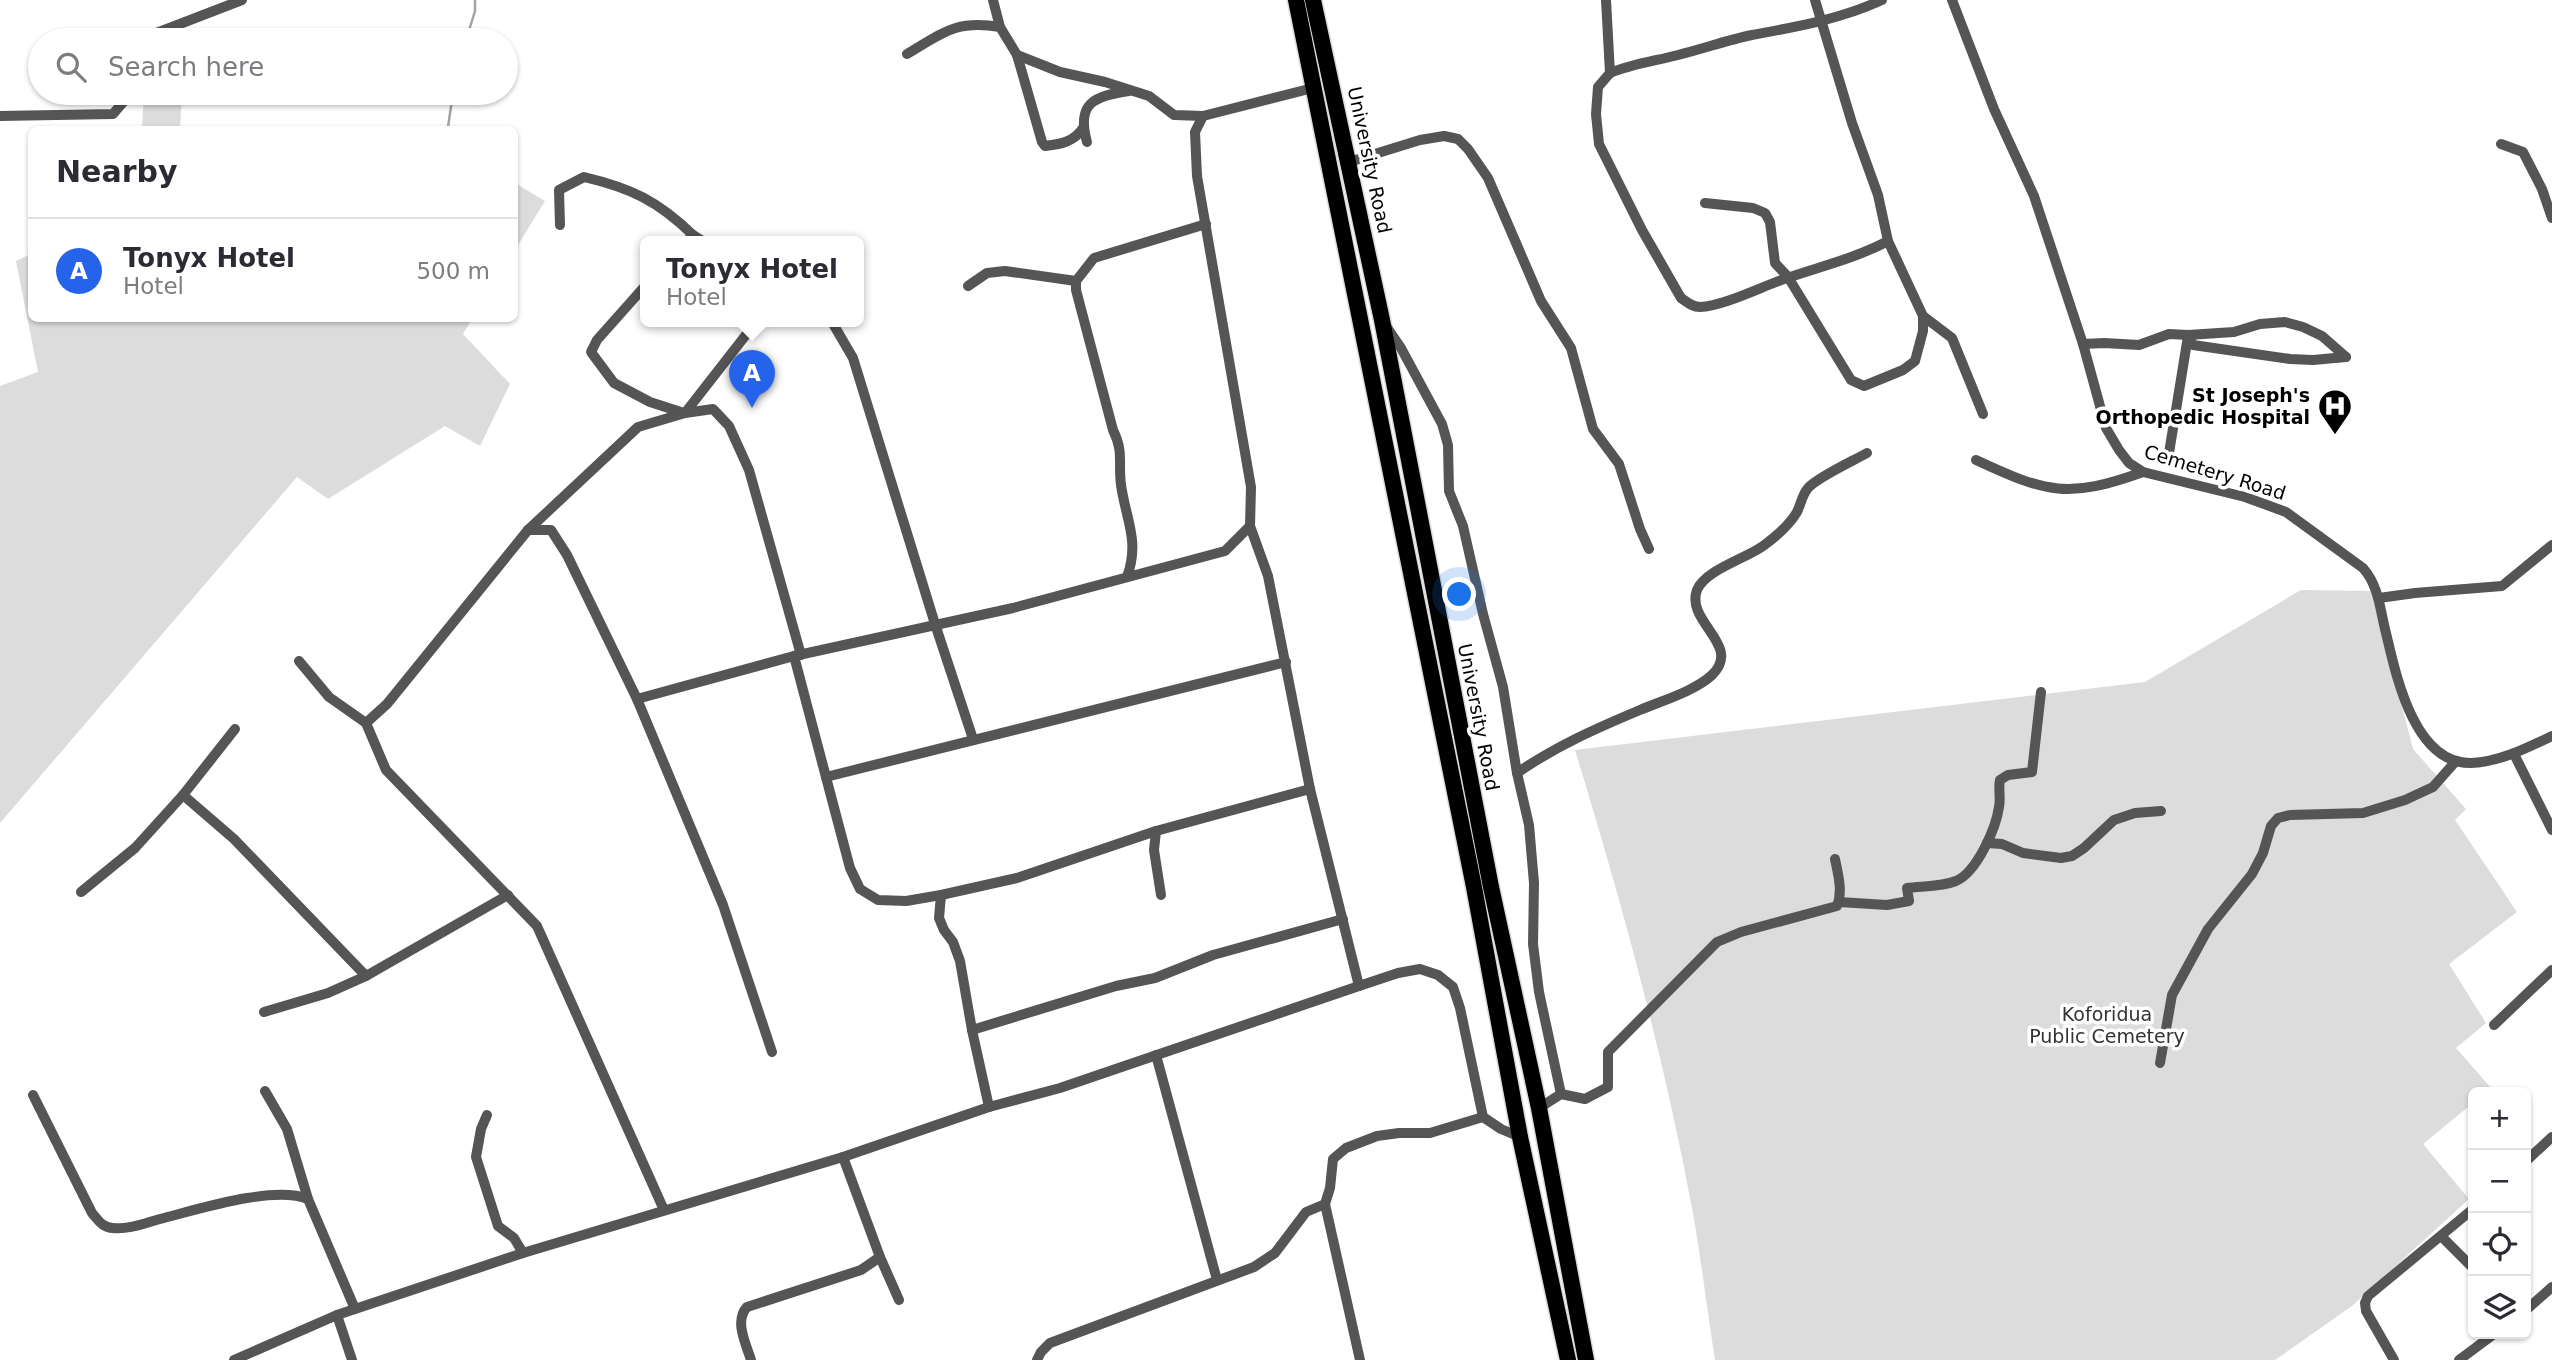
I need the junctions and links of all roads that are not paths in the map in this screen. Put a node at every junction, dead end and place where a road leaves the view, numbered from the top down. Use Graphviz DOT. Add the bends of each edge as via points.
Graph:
graph roads {
  1 [pos="242,0"];
  2 [pos="993,0"];
  3 [pos="1296,0"];
  4 [pos="1313,0"];
  5 [pos="1606,0"];
  6 [pos="1815,0"];
  7 [pos="1882,0"];
  8 [pos="1952,0"];
  9 [pos="1820,21"];
  10 [pos="1000,27"];
  11 [pos="169,28"];
  12 [pos="907,54"];
  13 [pos="1017,55"];
  14 [pos="1610,73"];
  15 [pos="1105,82"];
  16 [pos="1313,88"];
  17 [pos="1133,91"];
  18 [pos="1094,99"];
  19 [pos="121,105"];
  20 [pos="0,116"];
  21 [pos="1203,116"];
  22 [pos="1083,128"];
  23 [pos="1087,142"];
  24 [pos="2501,144"];
  25 [pos="1349,162"];
  26 [pos="1705,203"];
  27 [pos="2552,218"];
  28 [pos="1206,224"];
  29 [pos="560,225"];
  30 [pos="688,236"];
  31 [pos="1888,241"];
  32 [pos="1788,278"];
  33 [pos="1076,281"];
  34 [pos="968,286"];
  35 [pos="640,292"];
  36 [pos="1923,316"];
  37 [pos="1382,320"];
  38 [pos="752,327"];
  39 [pos="835,327"];
  40 [pos="2188,335"];
  41 [pos="2083,344"];
  42 [pos="685,413"];
  43 [pos="1983,414"];
  44 [pos="1867,453"];
  45 [pos="2169,453"];
  46 [pos="1976,460"];
  47 [pos="2143,472"];
  48 [pos="1250,526"];
  49 [pos="528,530"];
  50 [pos="2552,545"];
  51 [pos="1650,549"];
  52 [pos="1127,577"];
  53 [pos="2379,598"];
  54 [pos="935,624"];
  55 [pos="797,656"];
  56 [pos="299,661"];
  57 [pos="1286,662"];
  58 [pos="2041,692"];
  59 [pos="637,699"];
  60 [pos="366,723"];
  61 [pos="235,730"];
  62 [pos="2552,736"];
  63 [pos="973,739"];
  64 [pos="2514,754"];
  65 [pos="2456,761"];
  66 [pos="1517,773"];
  67 [pos="826,777"];
  68 [pos="1310,789"];
  69 [pos="183,795"];
  70 [pos="2161,811"];
  71 [pos="2552,830"];
  72 [pos="1156,831"];
  73 [pos="1987,843"];
  74 [pos="1835,859"];
  75 [pos="80,892"];
  76 [pos="508,895"];
  77 [pos="941,895"];
  78 [pos="1161,895"];
  79 [pos="1839,901"];
  80 [pos="1343,919"];
  81 [pos="2552,970"];
  82 [pos="366,975"];
  83 [pos="1359,986"];
  84 [pos="264,1012"];
  85 [pos="2494,1025"];
  86 [pos="972,1030"];
  87 [pos="772,1052"];
  88 [pos="1156,1055"];
  89 [pos="2160,1063"];
  90 [pos="265,1091"];
  91 [pos="1561,1094"];
  92 [pos="33,1095"];
  93 [pos="989,1107"];
  94 [pos="1539,1108"];
  95 [pos="487,1115"];
  96 [pos="1483,1117"];
  97 [pos="1520,1137"];
  98 [pos="2552,1137"];
  99 [pos="2531,1156"];
  100 [pos="843,1157"];
  101 [pos="307,1199"];
  102 [pos="1325,1204"];
  103 [pos="664,1210"];
  104 [pos="2469,1213"];
  105 [pos="2442,1237"];
  106 [pos="523,1253"];
  107 [pos="880,1257"];
  108 [pos="2468,1263"];
  109 [pos="1217,1280"];
  110 [pos="2552,1287"];
  111 [pos="899,1300"];
  112 [pos="2531,1300"];
  113 [pos="355,1309"];
  114 [pos="337,1315"];
  115 [pos="2487,1339"];
  116 [pos="2392,1356"];
  117 [pos="233,1360"];
  118 [pos="352,1360"];
  119 [pos="751,1360"];
  120 [pos="1037,1360"];
  121 [pos="1360,1360"];
  122 [pos="1568,1360"];
  123 [pos="1586,1360"];
  124 [pos="2380,1360"];
  125 [pos="2459,1360"];
  1 -- 11 [label="street"];
  2 -- 10 [label="street"];
  3 -- 16 [label="highway, University Road"];
  4 -- 25 [label="highway, University Road"];
  5 -- 14 [label="street"];
  6 -- 9 [label="street"];
  7 -- 9 [label="street"];
  8 -- 41 [label="street, Cemetery Road" via="1993,109 2034,196"];
  9 -- 14 [label="street"];
  9 -- 31 [label="street" via="1878,195"];
  10 -- 12 [label="street" via="954,27"];
  10 -- 13 [label="street"];
  13 -- 15 [label="street" via="1060,72"];
  13 -- 22 [label="street" via="1045,146 1064,144"];
  14 -- 32 [label="street" via="1598,87 1595,114 1600,144 1681,298 1700,307"];
  15 -- 17 [label="street"];
  15 -- 18 [label="street"];
  16 -- 21 [label="street"];
  16 -- 97 [label="highway, University Road"];
  17 -- 18 [label="street"];
  17 -- 21 [label="street" via="1149,96 1174,115"];
  18 -- 22 [label="street" via="1087,107"];
  19 -- 20 [label="street" via="113,114"];
  21 -- 28 [label="street" via="1195,132"];
  22 -- 23 [label="street"];
  24 -- 27 [label="street" via="2523,152"];
  25 -- 37 [label="highway, University Road"];
  25 -- 51 [label="street" via="1444,136 1458,139 1468,149 1488,178 1541,301 1571,348 1593,429 1619,464"];
  26 -- 32 [label="street" via="1765,213 1775,263"];
  28 -- 33 [label="street" via="1094,258"];
  28 -- 48 [label="street" via="1251,487"];
  29 -- 30 [label="street" via="559,190 584,177 638,192 673,216"];
  31 -- 32 [label="street" via="1863,254"];
  31 -- 36 [label="street"];
  32 -- 36 [label="street" via="1851,380 1859,385 1903,370 1914,361"];
  33 -- 34 [label="street" via="1005,271 987,273"];
  33 -- 52 [label="street" via="1113,430 1121,445 1121,484 1134,538"];
  35 -- 42 [label="street" via="591,352 614,383"];
  36 -- 43 [label="street" via="1952,338"];
  37 -- 66 [label="street" via="1442,424 1450,491 1503,687"];
  37 -- 94 [label="highway, University Road" via="1491,887"];
  38 -- 42 [label="street"];
  39 -- 54 [label="street" via="853,358"];
  40 -- 40 [label="street" via="2193,345 2290,359 2346,356 2322,336 2285,322"];
  40 -- 41 [label="street" via="2169,334 2139,345"];
  40 -- 45 [label="street"];
  41 -- 47 [label="street, Cemetery Road" via="2106,428 2129,463"];
  42 -- 49 [label="street" via="638,427"];
  42 -- 55 [label="street" via="713,409 729,426 748,470"];
  44 -- 66 [label="street" via="1809,487 1796,514 1763,546 1700,584 1697,613 1719,646 1713,674 1577,737"];
  46 -- 47 [label="street" via="2050,489 2105,486"];
  47 -- 53 [label="street, Cemetery Road" via="2286,512 2363,568"];
  48 -- 52 [label="street" via="1225,551"];
  48 -- 57 [label="street" via="1268,576"];
  49 -- 59 [label="street" via="551,530"];
  49 -- 60 [label="street" via="387,704"];
  50 -- 53 [label="street" via="2502,586"];
  52 -- 54 [label="street"];
  53 -- 65 [label="street, Cemetery Road" via="2390,651 2414,724 2426,740"];
  54 -- 55 [label="street"];
  54 -- 63 [label="street"];
  55 -- 59 [label="street"];
  55 -- 67 [label="street"];
  56 -- 60 [label="street" via="329,697"];
  57 -- 63 [label="street"];
  57 -- 68 [label="street"];
  58 -- 73 [label="street" via="2032,772 2000,780 1996,825"];
  59 -- 87 [label="street" via="723,905"];
  60 -- 76 [label="street" via="386,770"];
  61 -- 69 [label="street"];
  62 -- 64 [label="street"];
  63 -- 67 [label="street"];
  64 -- 65 [label="street" via="2472,763"];
  64 -- 71 [label="street"];
  65 -- 89 [label="street" via="2433,788 2404,800 2362,813 2278,818 2252,874 2208,929 2172,995"];
  66 -- 91 [label="street" via="1529,825 1539,992"];
  67 -- 77 [label="street" via="860,889 877,900"];
  68 -- 72 [label="street"];
  68 -- 80 [label="street"];
  69 -- 75 [label="street" via="135,848"];
  69 -- 82 [label="street" via="234,839"];
  70 -- 73 [label="street" via="2114,820 2084,848 2061,858"];
  72 -- 77 [label="street" via="1017,878"];
  72 -- 78 [label="street"];
  73 -- 79 [label="street" via="1958,880 1906,888 1909,901 1887,905"];
  74 -- 79 [label="street"];
  76 -- 82 [label="street"];
  76 -- 103 [label="street" via="537,926"];
  77 -- 86 [label="street" via="939,918 960,961"];
  79 -- 91 [label="street" via="1837,906 1717,942 1608,1052 1608,1087 1585,1099"];
  80 -- 83 [label="street"];
  80 -- 86 [label="street"];
  81 -- 85 [label="street"];
  82 -- 84 [label="street" via="328,993"];
  83 -- 88 [label="street"];
  83 -- 96 [label="street" via="1420,969 1453,987"];
  86 -- 93 [label="street"];
  88 -- 93 [label="street"];
  88 -- 109 [label="street"];
  90 -- 101 [label="street" via="287,1129"];
  91 -- 94 [label="street"];
  92 -- 101 [label="street" via="92,1213 111,1228 226,1202 276,1196"];
  93 -- 100 [label="street"];
  94 -- 123 [label="highway, University Road"];
  95 -- 106 [label="street" via="476,1157 498,1226 514,1238"];
  96 -- 97 [label="street"];
  96 -- 102 [label="street" via="1430,1133 1377,1136 1346,1148 1333,1159"];
  97 -- 122 [label="highway, University Road"];
  98 -- 99 [label="street"];
  100 -- 103 [label="street"];
  100 -- 107 [label="street"];
  101 -- 113 [label="street"];
  102 -- 109 [label="street" via="1306,1212 1265,1260"];
  102 -- 121 [label="street"];
  103 -- 106 [label="street"];
  104 -- 105 [label="street"];
  105 -- 108 [label="street"];
  105 -- 116 [label="street" via="2365,1303"];
  106 -- 113 [label="street"];
  107 -- 111 [label="street"];
  107 -- 119 [label="street" via="861,1270 747,1307 741,1323"];
  109 -- 120 [label="street" via="1050,1343"];
  110 -- 112 [label="street"];
  113 -- 114 [label="street"];
  114 -- 117 [label="street"];
  114 -- 118 [label="street"];
  115 -- 125 [label="street"];
  116 -- 124 [label="street"];
}
